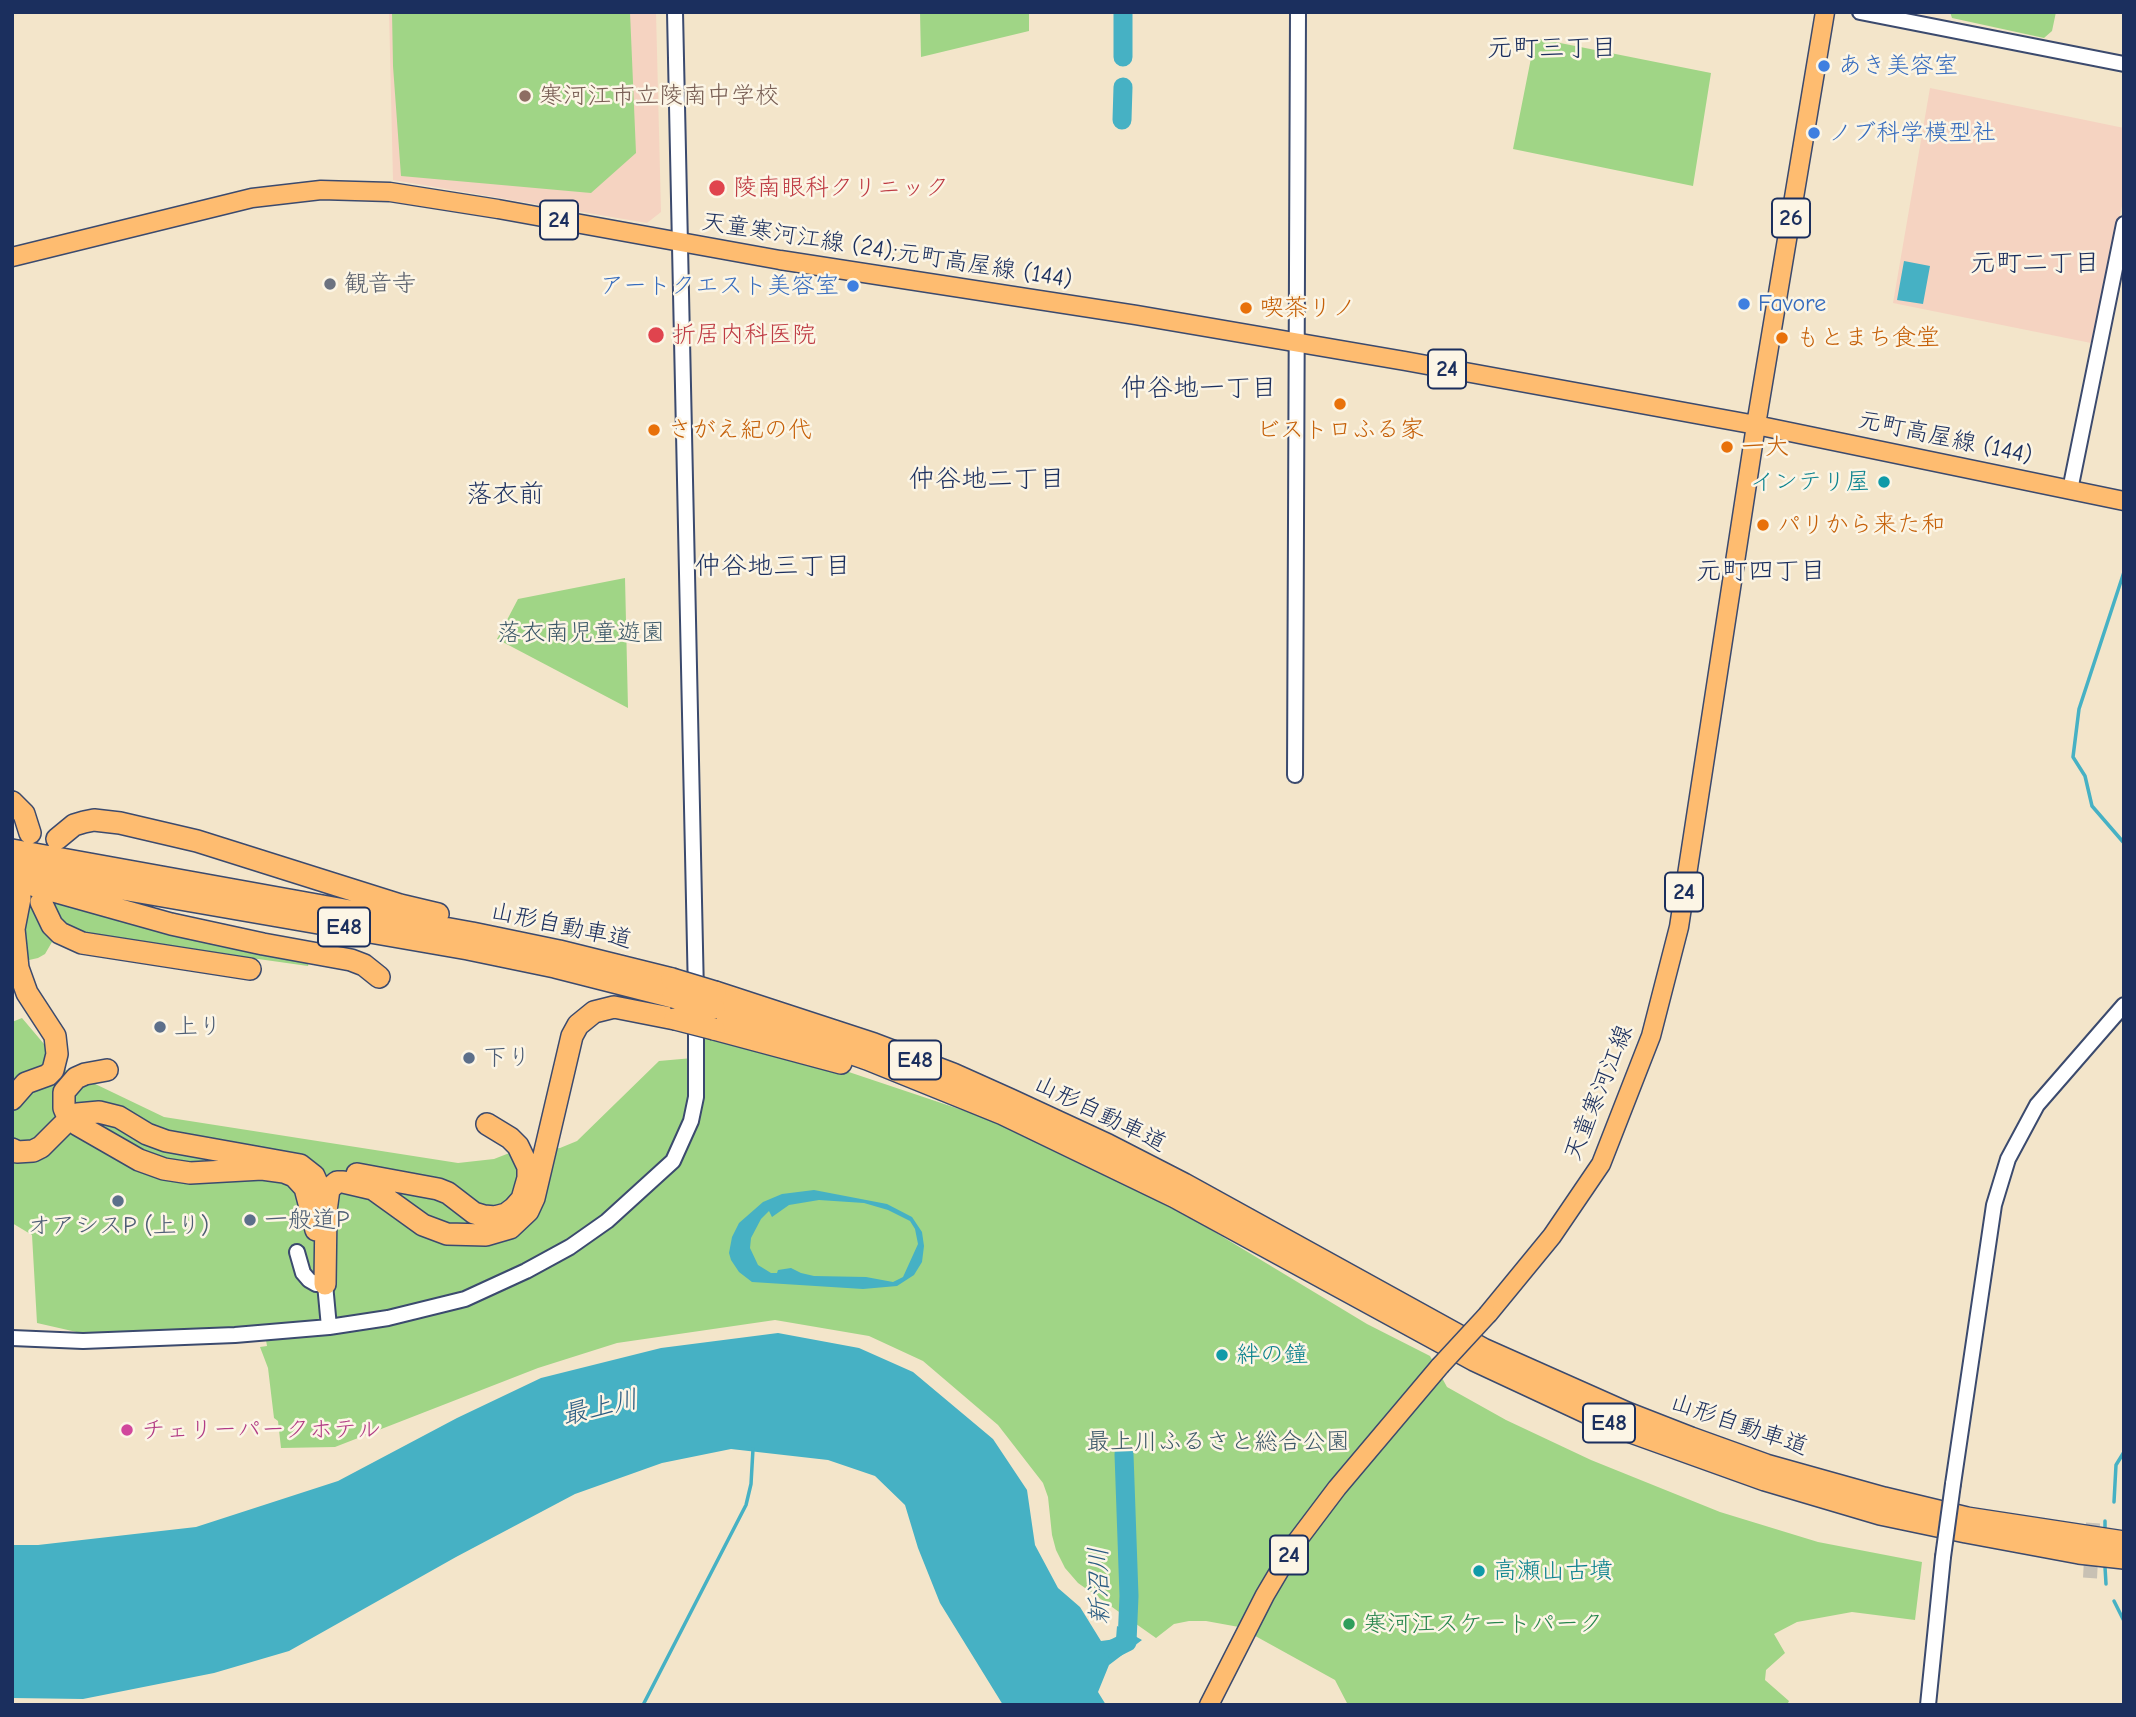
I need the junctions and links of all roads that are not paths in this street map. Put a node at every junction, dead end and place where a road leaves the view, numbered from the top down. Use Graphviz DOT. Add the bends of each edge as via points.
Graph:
graph roads {
  1 [pos="675,12"];
  2 [pos="1297,12"];
  3 [pos="1825,12"];
  4 [pos="1860,12"];
  5 [pos="2124,64"];
  6 [pos="2124,224"];
  7 [pos="680,243"];
  8 [pos="12,257"];
  9 [pos="1297,344"];
  10 [pos="1756,425"];
  11 [pos="2070,490"];
  12 [pos="2124,501"];
  13 [pos="1295,775"];
  14 [pos="12,802"];
  15 [pos="30,833"];
  16 [pos="57,839"];
  17 [pos="12,850"];
  18 [pos="12,867"];
  19 [pos="16,889"];
  20 [pos="41,902"];
  21 [pos="250,969"];
  22 [pos="379,977"];
  23 [pos="673,988"];
  24 [pos="2124,1005"];
  25 [pos="714,1009"];
  26 [pos="107,1070"];
  27 [pos="12,1099"];
  28 [pos="70,1118"];
  29 [pos="487,1124"];
  30 [pos="12,1149"];
  31 [pos="1108,1154"];
  32 [pos="1135,1168"];
  33 [pos="317,1180"];
  34 [pos="326,1211"];
  35 [pos="317,1233"];
  36 [pos="297,1252"];
  37 [pos="325,1284"];
  38 [pos="329,1327"];
  39 [pos="12,1338"];
  40 [pos="2124,1542"];
  41 [pos="2124,1558"];
  42 [pos="1209,1705"];
  43 [pos="1928,1705"];
  1 -- 7 [label="street"];
  2 -- 9 [label="street"];
  3 -- 10 [label="main road, 26"];
  4 -- 5 [label="street"];
  6 -- 11 [label="street"];
  7 -- 8 [label="main road, 天童寒河江線 (24);元町高屋線 (144) / 24" via="390,192 321,190 252,198"];
  7 -- 9 [label="main road, 天童寒河江線 (24);元町高屋線 (144) / 24"];
  7 -- 38 [label="street" via="695,957 696,1097 691,1121 673,1161 607,1221 570,1247 465,1298 388,1318"];
  9 -- 10 [label="main road, 天童寒河江線 (24);元町高屋線 (144) / 24"];
  9 -- 13 [label="street"];
  10 -- 11 [label="main road, 元町高屋線 (144)"];
  10 -- 42 [label="main road, 天童寒河江線 / 24, bridge" via="1679,927 1651,1036 1601,1164 1552,1236 1297,1541"];
  11 -- 12 [label="main road, 元町高屋線 (144)"];
  14 -- 15 [label="highway" via="24,814"];
  16 -- 23 [label="highway" via="84,822 128,824 400,905 618,958"];
  17 -- 23 [label="highway, 山形自動車道 / E48" via="472,933 570,954"];
  18 -- 23 [label="highway, 山形自動車道 / E48"];
  19 -- 22 [label="highway" via="351,961"];
  19 -- 27 [label="highway" via="18,968 27,993 55,1036 57,1054 53,1070 26,1083"];
  20 -- 21 [label="highway" via="52,926 82,943"];
  23 -- 25 [label="highway, 山形自動車道 / E48, bridge"];
  24 -- 43 [label="street, bridge" via="2037,1105 2008,1158 1994,1205 1943,1557"];
  25 -- 31 [label="highway, 山形自動車道 / E48" via="867,1059"];
  25 -- 31 [label="highway, 山形自動車道 / E48" via="848,1035 953,1074"];
  25 -- 34 [label="highway, bridge" via="675,1018 614,1007 594,1012 578,1025 534,1198 528,1211 509,1228 486,1235 447,1234 422,1225 373,1189 343,1182 329,1189"];
  26 -- 28 [label="highway" via="85,1074 68,1085 63,1100"];
  28 -- 30 [label="highway" via="41,1147 26,1152"];
  28 -- 33 [label="highway" via="88,1112 109,1114 166,1141 300,1166"];
  28 -- 35 [label="highway" via="139,1160 163,1169 190,1174 262,1169 294,1176 305,1188"];
  29 -- 33 [label="highway" via="518,1146 528,1167 522,1199 506,1214 484,1216 438,1189 341,1171 328,1172"];
  31 -- 32 [label="highway, 山形自動車道 / E48"];
  32 -- 40 [label="highway, 山形自動車道 / E48" via="1483,1349 1691,1438 1766,1465 1967,1518"];
  32 -- 41 [label="highway, 山形自動車道 / E48" via="1474,1360 1620,1428 1765,1480 1881,1514"];
  33 -- 34 [label="highway"];
  33 -- 35 [label="highway" via="313,1194"];
  34 -- 37 [label="highway"];
  35 -- 37 [label="highway"];
  36 -- 37 [label="street" via="309,1280"];
  37 -- 38 [label="street"];
  38 -- 39 [label="street" via="83,1341"];
}
